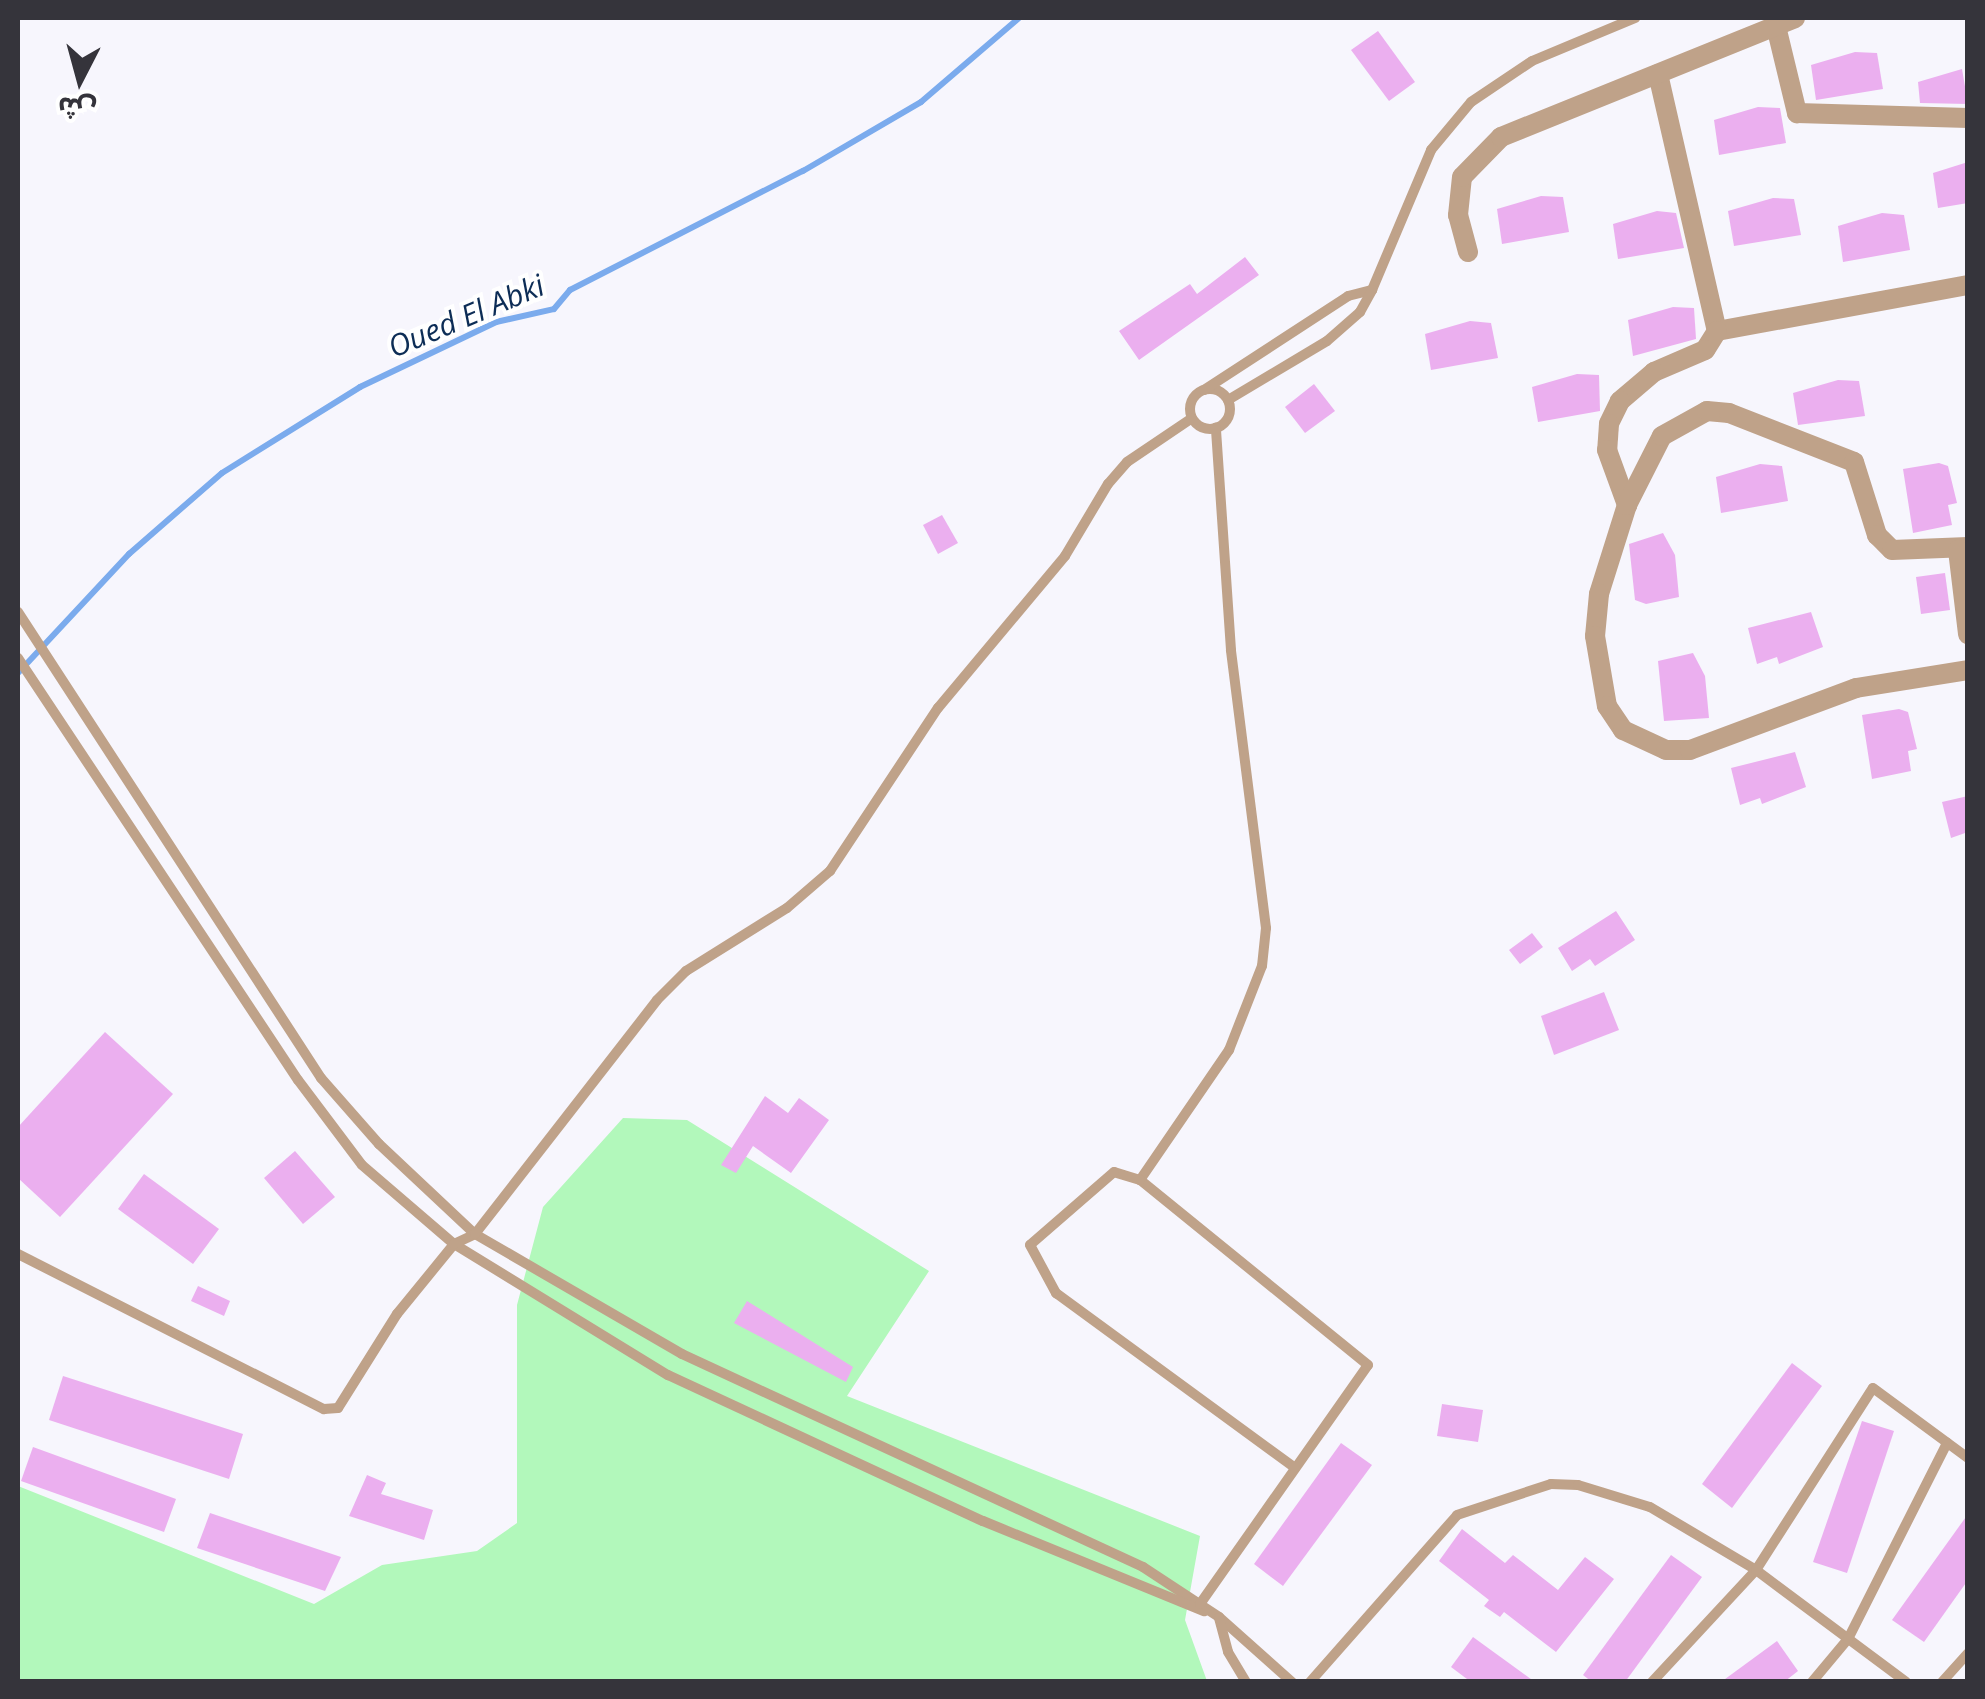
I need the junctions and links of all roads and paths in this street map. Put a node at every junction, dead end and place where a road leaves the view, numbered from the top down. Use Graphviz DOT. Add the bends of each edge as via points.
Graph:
graph roads {
  1 [pos="1635,18"];
  2 [pos="1785,20"];
  3 [pos="1658,74"];
  4 [pos="1968,118"];
  5 [pos="1468,252"];
  6 [pos="1968,284"];
  7 [pos="1372,290"];
  8 [pos="1717,330"];
  9 [pos="1204,390"];
  10 [pos="1228,400"];
  11 [pos="1192,418"];
  12 [pos="1216,428"];
  13 [pos="1627,505"];
  14 [pos="1963,549"];
  15 [pos="18,612"];
  16 [pos="1968,634"];
  17 [pos="18,658"];
  18 [pos="1968,670"];
  19 [pos="1140,1180"];
  20 [pos="475,1234"];
  21 [pos="454,1244"];
  22 [pos="18,1254"];
  23 [pos="1947,1443"];
  24 [pos="1968,1458"];
  25 [pos="1295,1468"];
  26 [pos="1756,1570"];
  27 [pos="1200,1604"];
  28 [pos="1219,1617"];
  29 [pos="1848,1639"];
  30 [pos="1968,1653"];
  31 [pos="1246,1682"];
  32 [pos="1292,1682"];
  33 [pos="1310,1682"];
  34 [pos="1652,1682"];
  35 [pos="1812,1682"];
  36 [pos="1906,1682"];
  37 [pos="1942,1682"];
  1 -- 7 [label="lane" via="1532,61 1451,120 1431,150"];
  2 -- 3 [label="street"];
  2 -- 4 [label="street" via="1797,113"];
  3 -- 5 [label="street" via="1501,137 1474,158 1457,196"];
  3 -- 8 [label="street"];
  6 -- 8 [label="street"];
  7 -- 9 [label="lane" via="1348,296"];
  7 -- 10 [label="lane" via="1360,312 1327,341"];
  8 -- 13 [label="street" via="1704,350 1654,372 1620,400 1607,450"];
  9 -- 10 [label="lane"];
  9 -- 11 [label="lane" via="1193,398"];
  10 -- 12 [label="lane" via="1227,420"];
  11 -- 12 [label="lane"];
  11 -- 20 [label="lane" via="1127,462 1108,484 1064,556 938,708 830,871 787,908 686,971"];
  12 -- 19 [label="lane" via="1231,650 1266,928 1262,966 1229,1050"];
  13 -- 14 [label="street" via="1662,436 1707,411 1729,413 1854,462 1877,535 1892,550"];
  13 -- 18 [label="street" via="1599,594 1595,636 1607,706 1642,742 1690,750 1856,688"];
  14 -- 16 [label="street"];
  15 -- 20 [label="lane" via="321,1078"];
  17 -- 21 [label="lane" via="298,1080 362,1165"];
  19 -- 25 [label="lane" via="1368,1365"];
  19 -- 25 [label="lane" via="1114,1172 1030,1245 1038,1261 1056,1292"];
  20 -- 21 [label="lane"];
  20 -- 27 [label="lane" via="682,1354 1143,1567"];
  21 -- 22 [label="lane" via="331,1410"];
  21 -- 28 [label="lane" via="668,1374 983,1520"];
  23 -- 24 [label="lane"];
  23 -- 26 [label="lane" via="1873,1388"];
  23 -- 29 [label="lane"];
  25 -- 27 [label="lane"];
  26 -- 29 [label="lane"];
  26 -- 33 [label="lane" via="1650,1507 1578,1484 1551,1484 1457,1514"];
  26 -- 34 [label="lane"];
  27 -- 28 [label="lane"];
  28 -- 31 [label="lane" via="1228,1652"];
  28 -- 32 [label="lane" via="1276,1661"];
  29 -- 35 [label="lane"];
  29 -- 36 [label="lane"];
  30 -- 37 [label="lane"];
}
